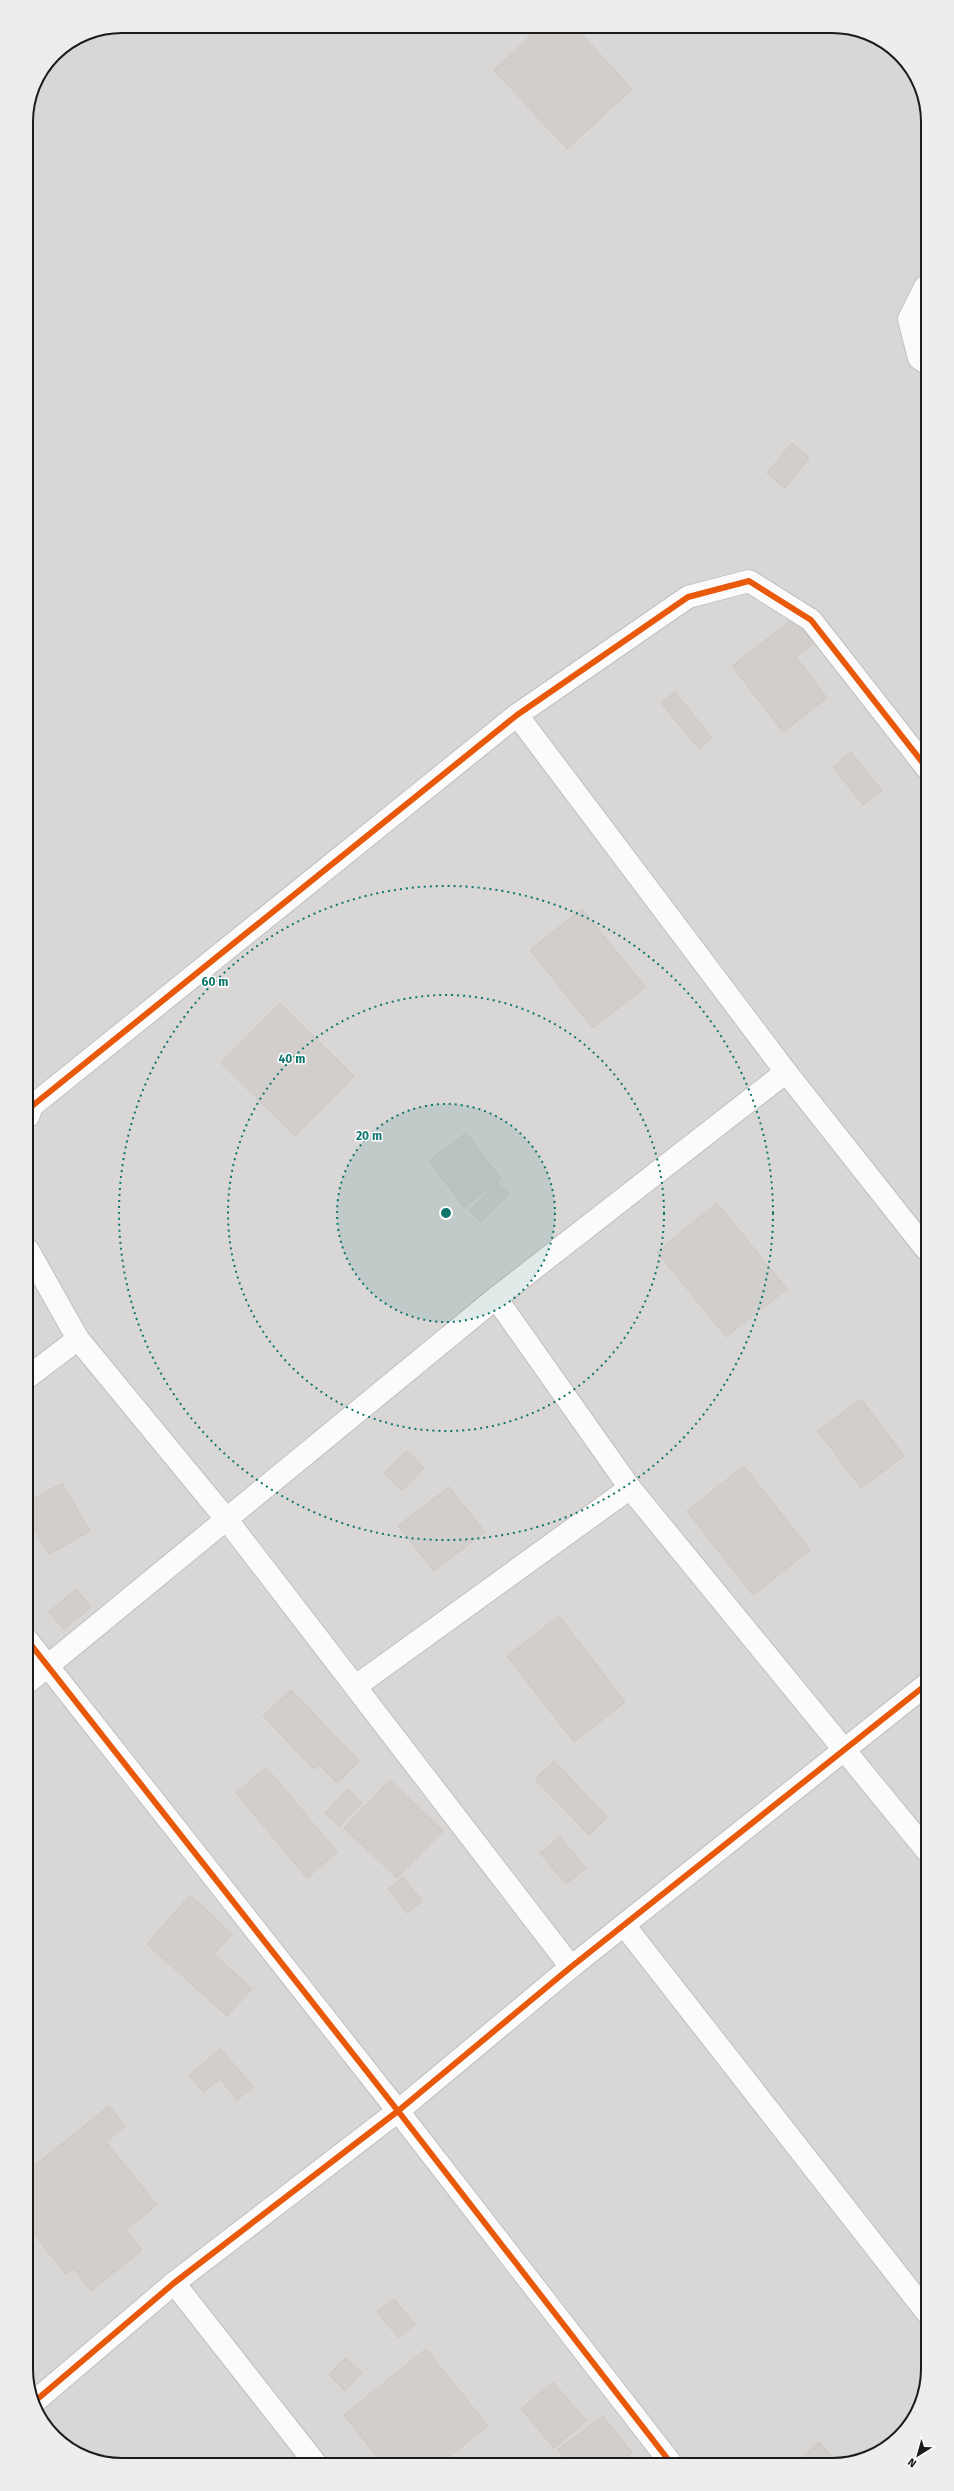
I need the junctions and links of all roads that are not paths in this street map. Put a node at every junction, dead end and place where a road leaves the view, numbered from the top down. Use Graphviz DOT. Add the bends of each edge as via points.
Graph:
graph roads {
  1 [pos="921,295"];
  2 [pos="921,359"];
  3 [pos="517,715"];
  4 [pos="921,761"];
  5 [pos="786,1072"];
  6 [pos="33,1105"];
  7 [pos="919,1224"];
  8 [pos="33,1259"];
  9 [pos="496,1298"];
  10 [pos="78,1339"];
  11 [pos="33,1373"];
  12 [pos="630,1488"];
  13 [pos="227,1520"];
  14 [pos="33,1647"];
  15 [pos="48,1666"];
  16 [pos="33,1678"];
  17 [pos="356,1686"];
  18 [pos="921,1689"];
  19 [pos="843,1751"];
  20 [pos="921,1844"];
  21 [pos="624,1925"];
  22 [pos="571,1967"];
  23 [pos="398,2111"];
  24 [pos="174,2283"];
  25 [pos="921,2305"];
  26 [pos="38,2398"];
  27 [pos="311,2458"];
  28 [pos="667,2458"];
  1 -- 2 [label="street" via="909,319"];
  3 -- 4 [label="street" via="688,597 749,581 811,620"];
  3 -- 5 [label="street"];
  3 -- 6 [label="street"];
  5 -- 7 [label="street"];
  5 -- 9 [label="street"];
  8 -- 10 [label="street"];
  9 -- 12 [label="street"];
  9 -- 13 [label="street"];
  10 -- 11 [label="street"];
  10 -- 13 [label="street"];
  12 -- 17 [label="street"];
  12 -- 19 [label="street"];
  13 -- 15 [label="street"];
  13 -- 17 [label="street"];
  14 -- 15 [label="street"];
  15 -- 16 [label="street"];
  15 -- 23 [label="street"];
  17 -- 22 [label="street"];
  18 -- 19 [label="street"];
  19 -- 20 [label="street"];
  19 -- 21 [label="street"];
  21 -- 22 [label="street"];
  21 -- 25 [label="street"];
  22 -- 23 [label="street"];
  23 -- 24 [label="street"];
  23 -- 28 [label="street"];
  24 -- 26 [label="street"];
  24 -- 27 [label="street"];
}
